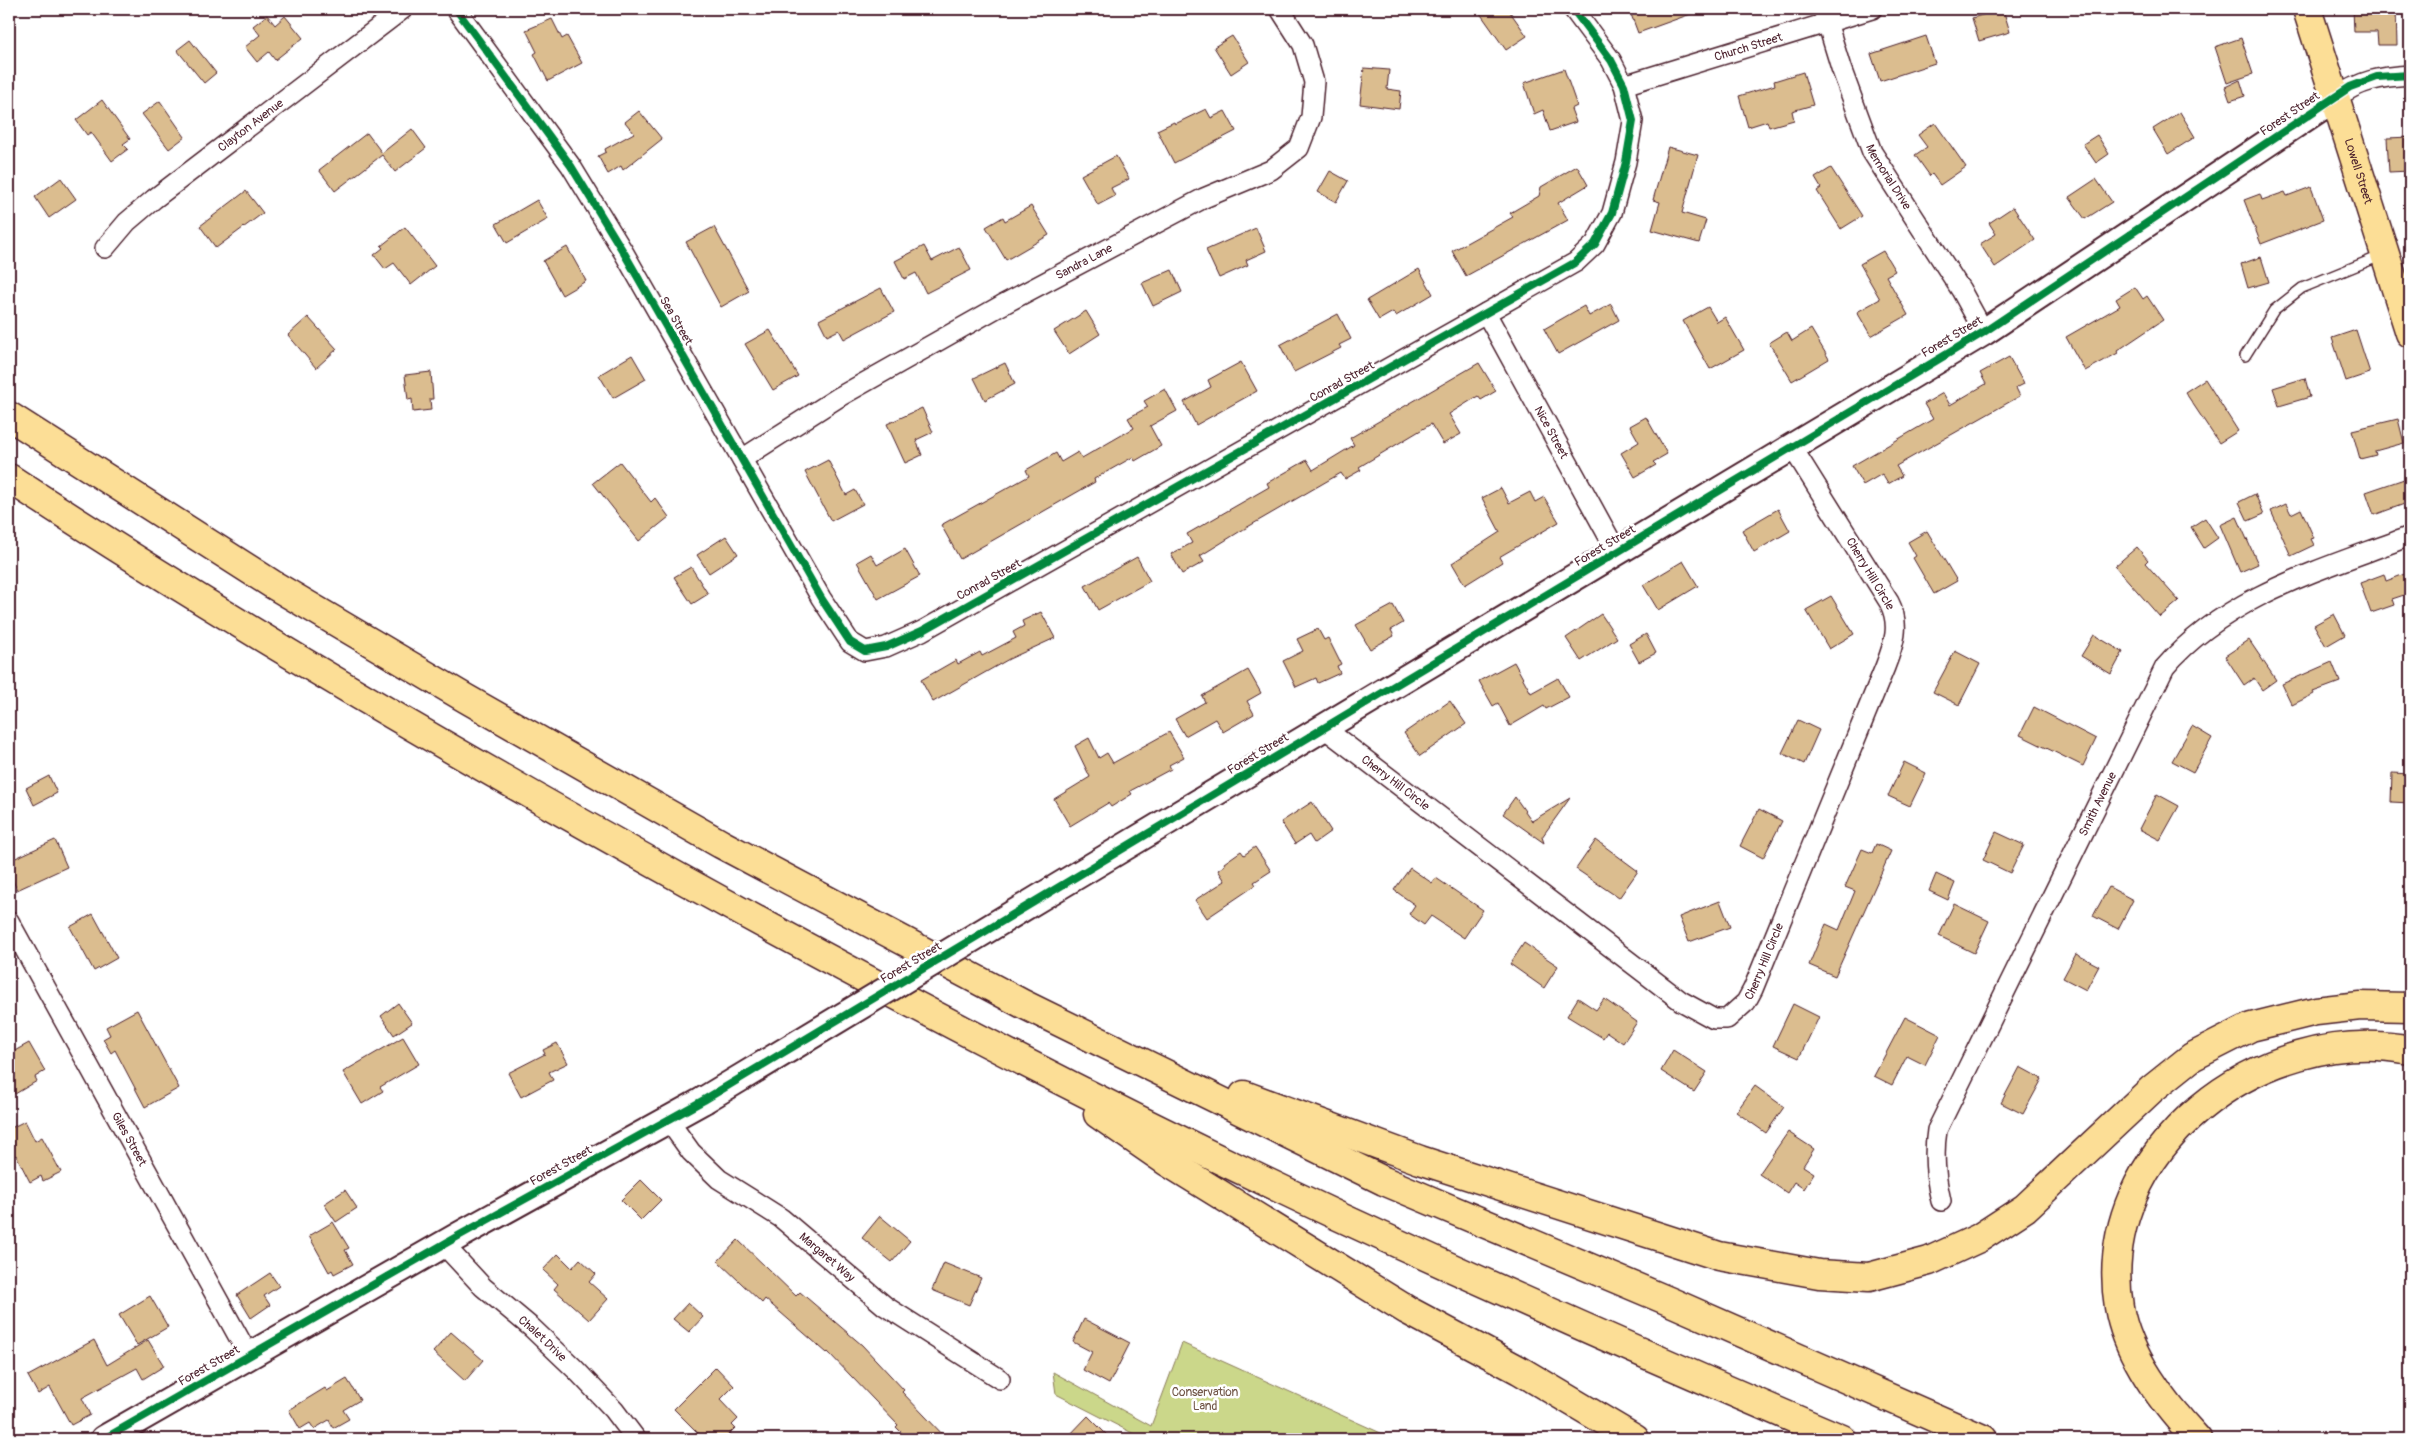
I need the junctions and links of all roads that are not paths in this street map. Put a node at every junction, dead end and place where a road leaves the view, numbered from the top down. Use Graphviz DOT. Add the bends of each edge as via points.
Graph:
graph roads {
  1 [pos="403,9"];
  2 [pos="456,9"];
  3 [pos="1280,9"];
  4 [pos="1573,9"];
  5 [pos="1872,9"];
  6 [pos="2307,9"];
  7 [pos="1825,16"];
  8 [pos="2410,75"];
  9 [pos="1624,85"];
  10 [pos="2335,98"];
  11 [pos="105,248"];
  12 [pos="2386,254"];
  13 [pos="1486,314"];
  14 [pos="1984,332"];
  15 [pos="2410,332"];
  16 [pos="2245,356"];
  17 [pos="9,416"];
  18 [pos="1792,447"];
  19 [pos="742,459"];
  20 [pos="9,478"];
  21 [pos="2410,536"];
  22 [pos="1617,552"];
  23 [pos="865,651"];
  24 [pos="1324,728"];
  25 [pos="9,921"];
  26 [pos="2410,1007"];
  27 [pos="1092,1038"];
  28 [pos="2410,1050"];
  29 [pos="1017,1058"];
  30 [pos="668,1120"];
  31 [pos="1941,1200"];
  32 [pos="444,1245"];
  33 [pos="249,1356"];
  34 [pos="1000,1379"];
  35 [pos="104,1439"];
  36 [pos="636,1439"];
  37 [pos="1634,1439"];
  38 [pos="1842,1439"];
  39 [pos="1983,1439"];
  40 [pos="2197,1439"];
  1 -- 11 [label="street, Clayton Avenue" via="154,199 127,222"];
  2 -- 19 [label="street, Sea Street" via="571,166"];
  3 -- 19 [label="street, Sandra Lane" via="1303,45 1314,82 1311,118 1299,148 1272,170 1204,198 1002,305 839,397"];
  4 -- 9 [label="street, Conrad Street" via="1611,60"];
  5 -- 7 [label="street, Church Street"];
  6 -- 10 [label="main road, Lowell Street"];
  7 -- 9 [label="street, Church Street"];
  7 -- 14 [label="street, Memorial Drive" via="1872,152 1961,290"];
  8 -- 10 [label="street, Forest Street" via="2377,77 2350,87"];
  9 -- 13 [label="street, Conrad Street" via="1633,121 1629,146 1612,213 1595,244 1576,262"];
  10 -- 12 [label="main road, Lowell Street"];
  10 -- 14 [label="street, Forest Street"];
  12 -- 15 [label="main road, Lowell Street"];
  12 -- 16 [label="lane" via="2302,288 2274,310"];
  13 -- 22 [label="street, Nice Street"];
  13 -- 23 [label="street, Conrad Street" via="922,631 886,647"];
  14 -- 18 [label="street, Forest Street"];
  17 -- 27 [label="main road" via="272,584 568,758 836,906"];
  18 -- 22 [label="street, Forest Street"];
  18 -- 24 [label="street, Cherry Hill Circle" via="1889,602 1896,626 1894,644 1753,988 1746,1002 1727,1019 1714,1019 1681,1001"];
  19 -- 23 [label="street, Sea Street" via="821,598 850,642"];
  20 -- 29 [label="main road" via="224,613 518,789 795,942"];
  21 -- 31 [label="street, Smith Avenue" via="2248,601 2210,624 2178,651 2165,667 1937,1130 1934,1160"];
  22 -- 24 [label="street, Forest Street"];
  24 -- 30 [label="street, Forest Street, bridge"];
  25 -- 33 [label="street, Giles Street"];
  26 -- 27 [label="main road" via="2360,1006 2316,1011 2251,1027 2200,1052 2152,1089 2025,1208 1979,1238 1929,1261 1870,1277 1819,1274 1719,1256 1420,1160"];
  27 -- 39 [label="main road" via="1384,1181"];
  28 -- 40 [label="main road" via="2385,1046 2336,1047 2280,1060 2209,1100 2168,1140 2151,1163 2128,1210 2120,1235 2117,1282 2120,1308 2140,1362 2158,1392"];
  29 -- 37 [label="main road" via="1166,1161 1359,1281 1415,1315 1520,1370"];
  29 -- 38 [label="main road" via="1344,1218 1620,1344"];
  30 -- 32 [label="street, Forest Street"];
  30 -- 34 [label="street, Margaret Way" via="691,1152 719,1179 781,1218 885,1306"];
  32 -- 33 [label="street, Forest Street"];
  32 -- 36 [label="street, Chalet Drive" via="484,1287 575,1369"];
  33 -- 35 [label="street, Forest Street"];
}
